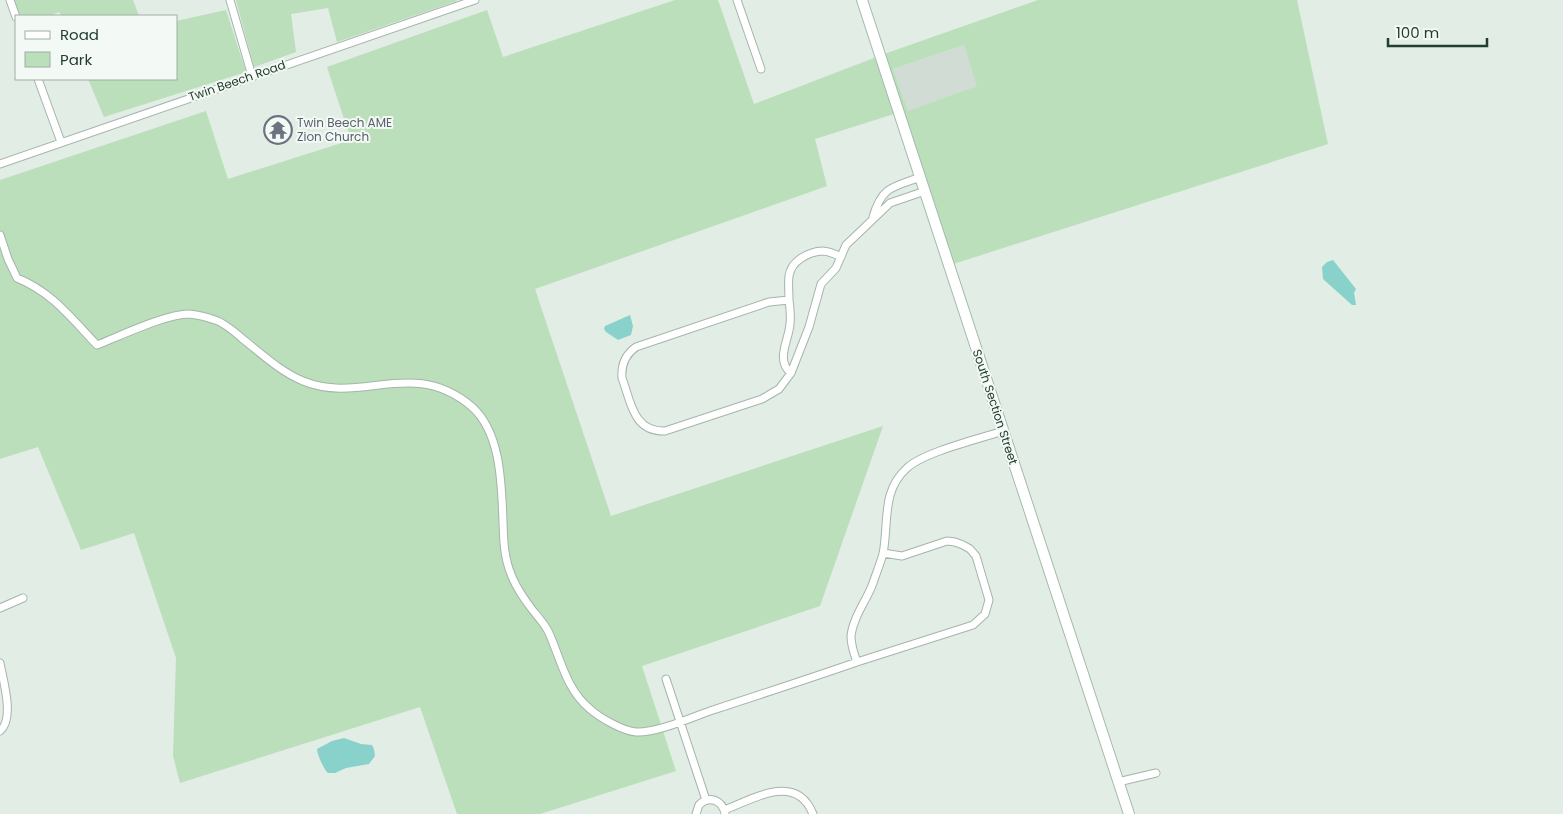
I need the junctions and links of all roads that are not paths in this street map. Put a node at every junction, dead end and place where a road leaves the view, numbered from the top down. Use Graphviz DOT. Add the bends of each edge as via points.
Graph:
graph roads {
  1 [pos="10,0"];
  2 [pos="230,0"];
  3 [pos="475,0"];
  4 [pos="737,0"];
  5 [pos="862,0"];
  6 [pos="15,15"];
  7 [pos="761,70"];
  8 [pos="252,76"];
  9 [pos="38,80"];
  10 [pos="61,142"];
  11 [pos="0,164"];
  12 [pos="921,177"];
  13 [pos="925,191"];
  14 [pos="873,218"];
  15 [pos="0,235"];
  16 [pos="841,256"];
  17 [pos="789,300"];
  18 [pos="791,373"];
  19 [pos="1003,431"];
  20 [pos="883,553"];
  21 [pos="23,598"];
  22 [pos="0,608"];
  23 [pos="857,662"];
  24 [pos="0,663"];
  25 [pos="666,679"];
  26 [pos="680,722"];
  27 [pos="0,731"];
  28 [pos="1156,773"];
  29 [pos="1118,782"];
  30 [pos="706,800"];
  31 [pos="724,812"];
  32 [pos="696,814"];
  33 [pos="813,814"];
  34 [pos="1129,814"];
  1 -- 6 [label="street"];
  2 -- 8 [label="street"];
  3 -- 8 [label="street, Twin Beech Road"];
  4 -- 7 [label="street"];
  5 -- 12 [label="street, South Section Street"];
  8 -- 10 [label="street, Twin Beech Road"];
  9 -- 10 [label="street"];
  10 -- 11 [label="street, Twin Beech Road"];
  12 -- 13 [label="street, South Section Street"];
  12 -- 14 [label="street" via="886,192 878,202"];
  13 -- 14 [label="street" via="890,203"];
  13 -- 19 [label="street, South Section Street"];
  14 -- 16 [label="street" via="846,245"];
  15 -- 26 [label="street" via="17,278 49,295 97,345 171,317 189,314 217,320 288,374 312,385 339,389 401,382 424,383 451,392 473,408 488,429 498,453 508,570 521,595 547,629 575,692 590,709 628,730 647,731"];
  16 -- 17 [label="street" via="820,251 798,261 789,275"];
  16 -- 18 [label="street" via="836,268 822,284"];
  17 -- 18 [label="street" via="790,325 784,354 786,369"];
  17 -- 18 [label="street" via="768,302 636,347 626,357 622,378 636,418 654,431 665,431 762,399 780,389"];
  19 -- 20 [label="street" via="926,456 905,470 890,493"];
  19 -- 29 [label="street, South Section Street"];
  20 -- 23 [label="street" via="851,635"];
  20 -- 23 [label="street" via="902,556 947,541 963,545 976,556 989,600 985,614 973,625"];
  21 -- 22 [label="street"];
  23 -- 26 [label="street"];
  24 -- 27 [label="street" via="8,712 5,726"];
  25 -- 26 [label="street"];
  26 -- 30 [label="street"];
  28 -- 29 [label="street"];
  29 -- 34 [label="street, South Section Street"];
  30 -- 31 [label="street" via="718,802"];
  30 -- 32 [label="street" via="699,805"];
  31 -- 33 [label="street" via="771,792 784,790 804,798"];
}
